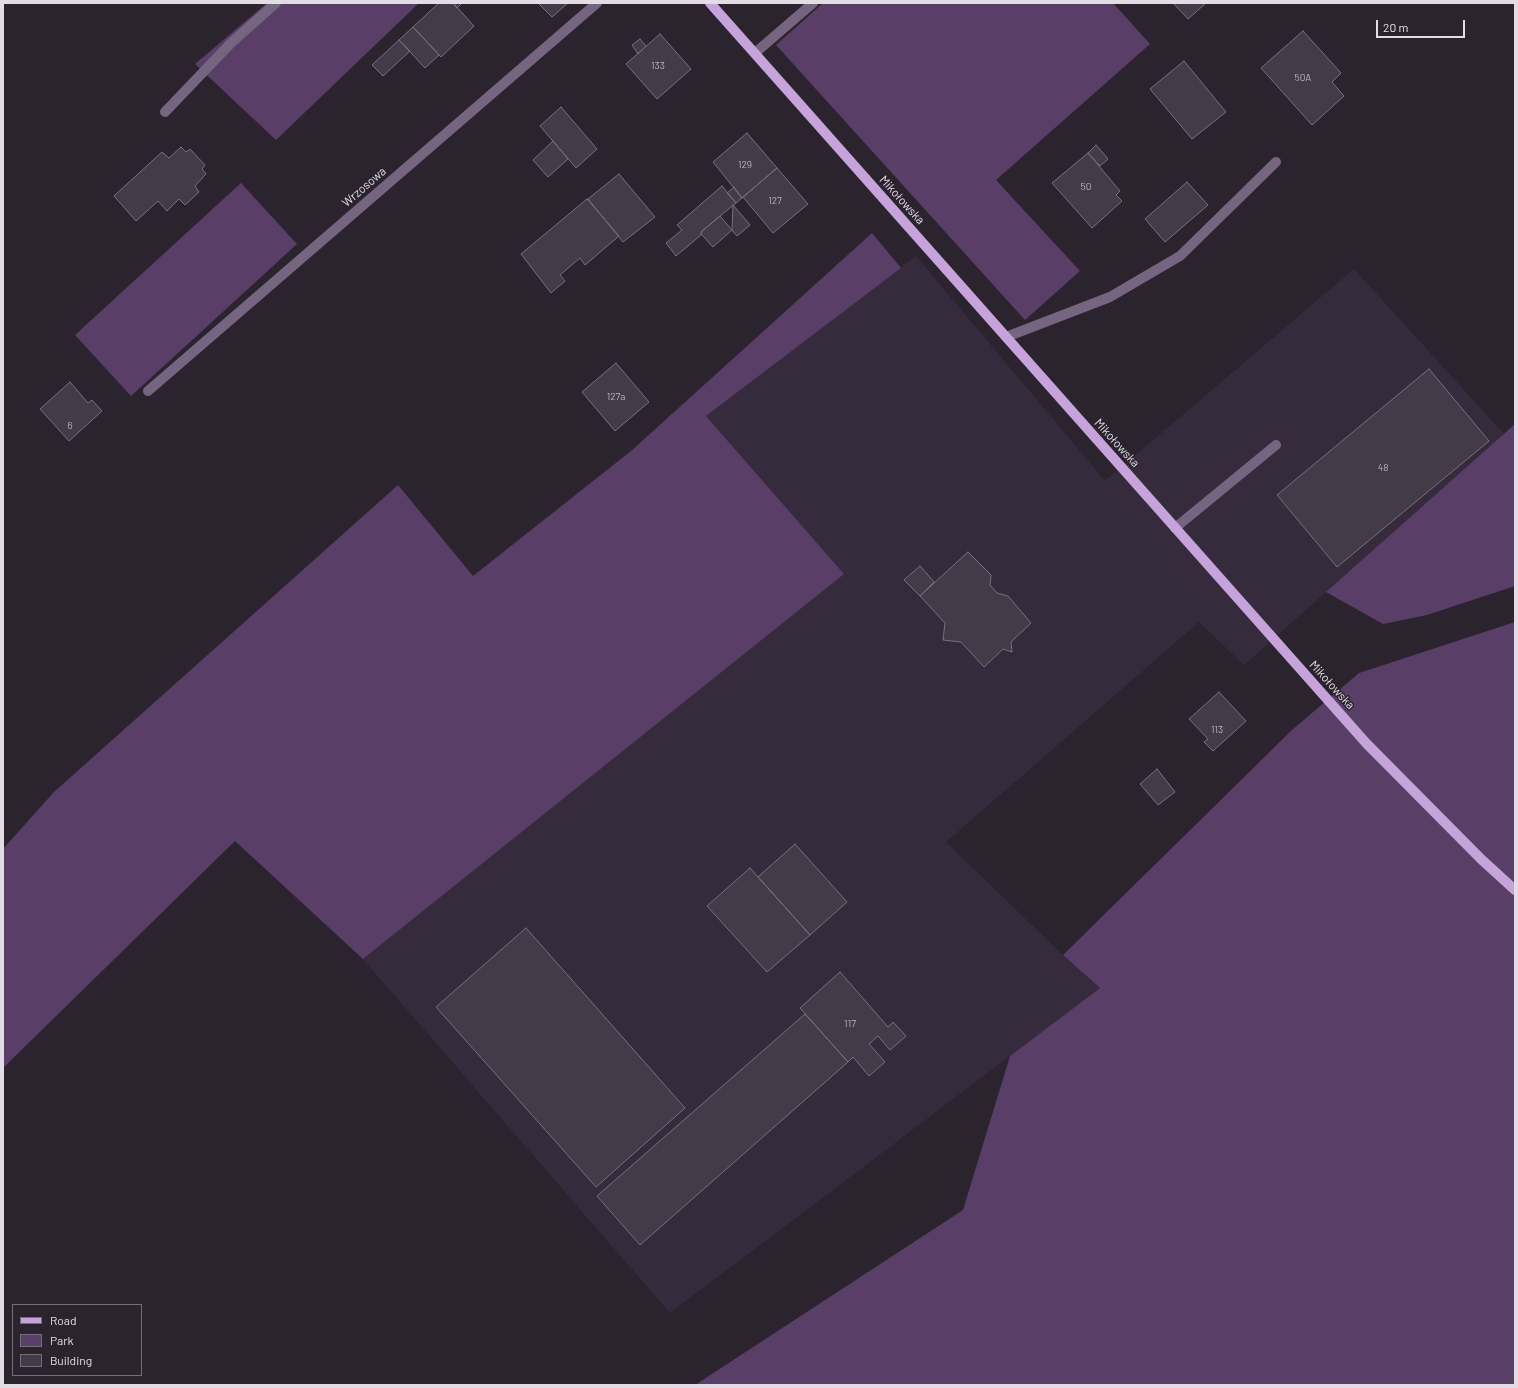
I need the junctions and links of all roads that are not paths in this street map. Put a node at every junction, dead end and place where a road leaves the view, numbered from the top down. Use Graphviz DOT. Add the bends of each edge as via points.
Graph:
graph roads {
  1 [pos="276,3"];
  2 [pos="597,3"];
  3 [pos="710,3"];
  4 [pos="812,3"];
  5 [pos="755,53"];
  6 [pos="165,112"];
  7 [pos="1276,162"];
  8 [pos="1006,336"];
  9 [pos="148,391"];
  10 [pos="1276,444"];
  11 [pos="1176,528"];
  12 [pos="1515,890"];
  1 -- 6 [label="lane" via="232,43"];
  2 -- 9 [label="lane, Wrzosowa"];
  3 -- 5 [label="main road, Mikołowska"];
  4 -- 5 [label="lane"];
  5 -- 8 [label="main road, Mikołowska"];
  7 -- 8 [label="lane" via="1180,256 1110,297"];
  8 -- 11 [label="main road, Mikołowska"];
  10 -- 11 [label="lane"];
  11 -- 12 [label="main road, Mikołowska" via="1366,743"];
}
